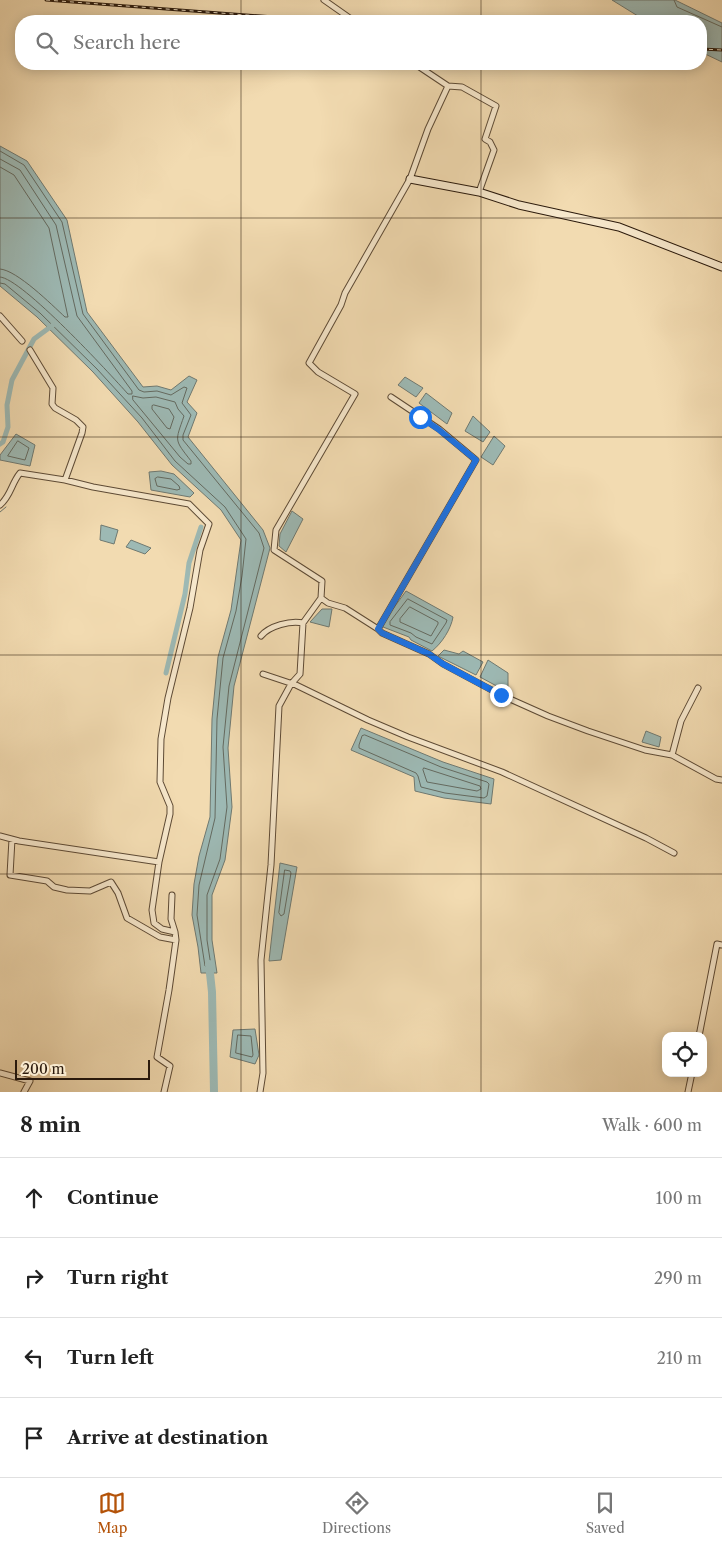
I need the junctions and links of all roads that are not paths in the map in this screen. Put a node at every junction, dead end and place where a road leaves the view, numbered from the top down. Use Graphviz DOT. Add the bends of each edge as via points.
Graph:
graph roads {
  1 [pos="324,0"];
  2 [pos="345,15"];
  3 [pos="424,70"];
  4 [pos="448,86"];
  5 [pos="410,179"];
  6 [pos="479,192"];
  7 [pos="722,267"];
  8 [pos="0,316"];
  9 [pos="22,342"];
  10 [pos="30,350"];
  11 [pos="391,397"];
  12 [pos="66,480"];
  13 [pos="0,505"];
  14 [pos="321,598"];
  15 [pos="303,623"];
  16 [pos="378,629"];
  17 [pos="261,636"];
  18 [pos="264,674"];
  19 [pos="291,684"];
  20 [pos="698,688"];
  21 [pos="672,755"];
  22 [pos="722,780"];
  23 [pos="0,836"];
  24 [pos="12,839"];
  25 [pos="674,853"];
  26 [pos="159,862"];
  27 [pos="172,895"];
  28 [pos="175,932"];
  29 [pos="176,940"];
  30 [pos="722,945"];
  31 [pos="700,1032"];
  32 [pos="0,1073"];
  33 [pos="691,1077"];
  34 [pos="24,1092"];
  35 [pos="164,1092"];
  36 [pos="260,1092"];
  37 [pos="688,1092"];
  1 -- 2 [label="street"];
  3 -- 4 [label="street"];
  4 -- 5 [label="street"];
  4 -- 6 [label="street" via="462,87 496,106 485,139 494,150"];
  5 -- 6 [label="street"];
  5 -- 14 [label="street" via="309,363 354,394 276,530 274,550 322,581"];
  6 -- 7 [label="street" via="519,205 619,226"];
  8 -- 9 [label="street"];
  10 -- 12 [label="street" via="52,388 52,404 82,427"];
  11 -- 16 [label="street" via="476,460"];
  12 -- 13 [label="street" via="20,473 13,482 8,499"];
  12 -- 26 [label="street" via="189,504 209,524 200,550 160,739 160,782 170,814"];
  14 -- 15 [label="street"];
  14 -- 16 [label="street" via="345,608"];
  15 -- 17 [label="street" via="278,626"];
  15 -- 19 [label="street" via="300,674"];
  16 -- 21 [label="street" via="501,695 548,716 636,747"];
  18 -- 19 [label="street"];
  19 -- 25 [label="street" via="408,737 502,772"];
  19 -- 36 [label="street" via="280,706 271,865 261,960 263,1073"];
  20 -- 21 [label="street" via="681,722"];
  21 -- 22 [label="street"];
  23 -- 24 [label="street"];
  24 -- 26 [label="street"];
  24 -- 29 [label="street" via="10,876 47,881 54,887 67,890 90,891 110,882 118,893 126,918 160,937"];
  26 -- 28 [label="street" via="152,910 154,923"];
  27 -- 28 [label="street" via="171,919"];
  28 -- 29 [label="street"];
  29 -- 35 [label="street" via="157,1057 170,1066"];
  30 -- 31 [label="street" via="717,944"];
  32 -- 34 [label="street" via="30,1081"];
  33 -- 37 [label="street"];
}
